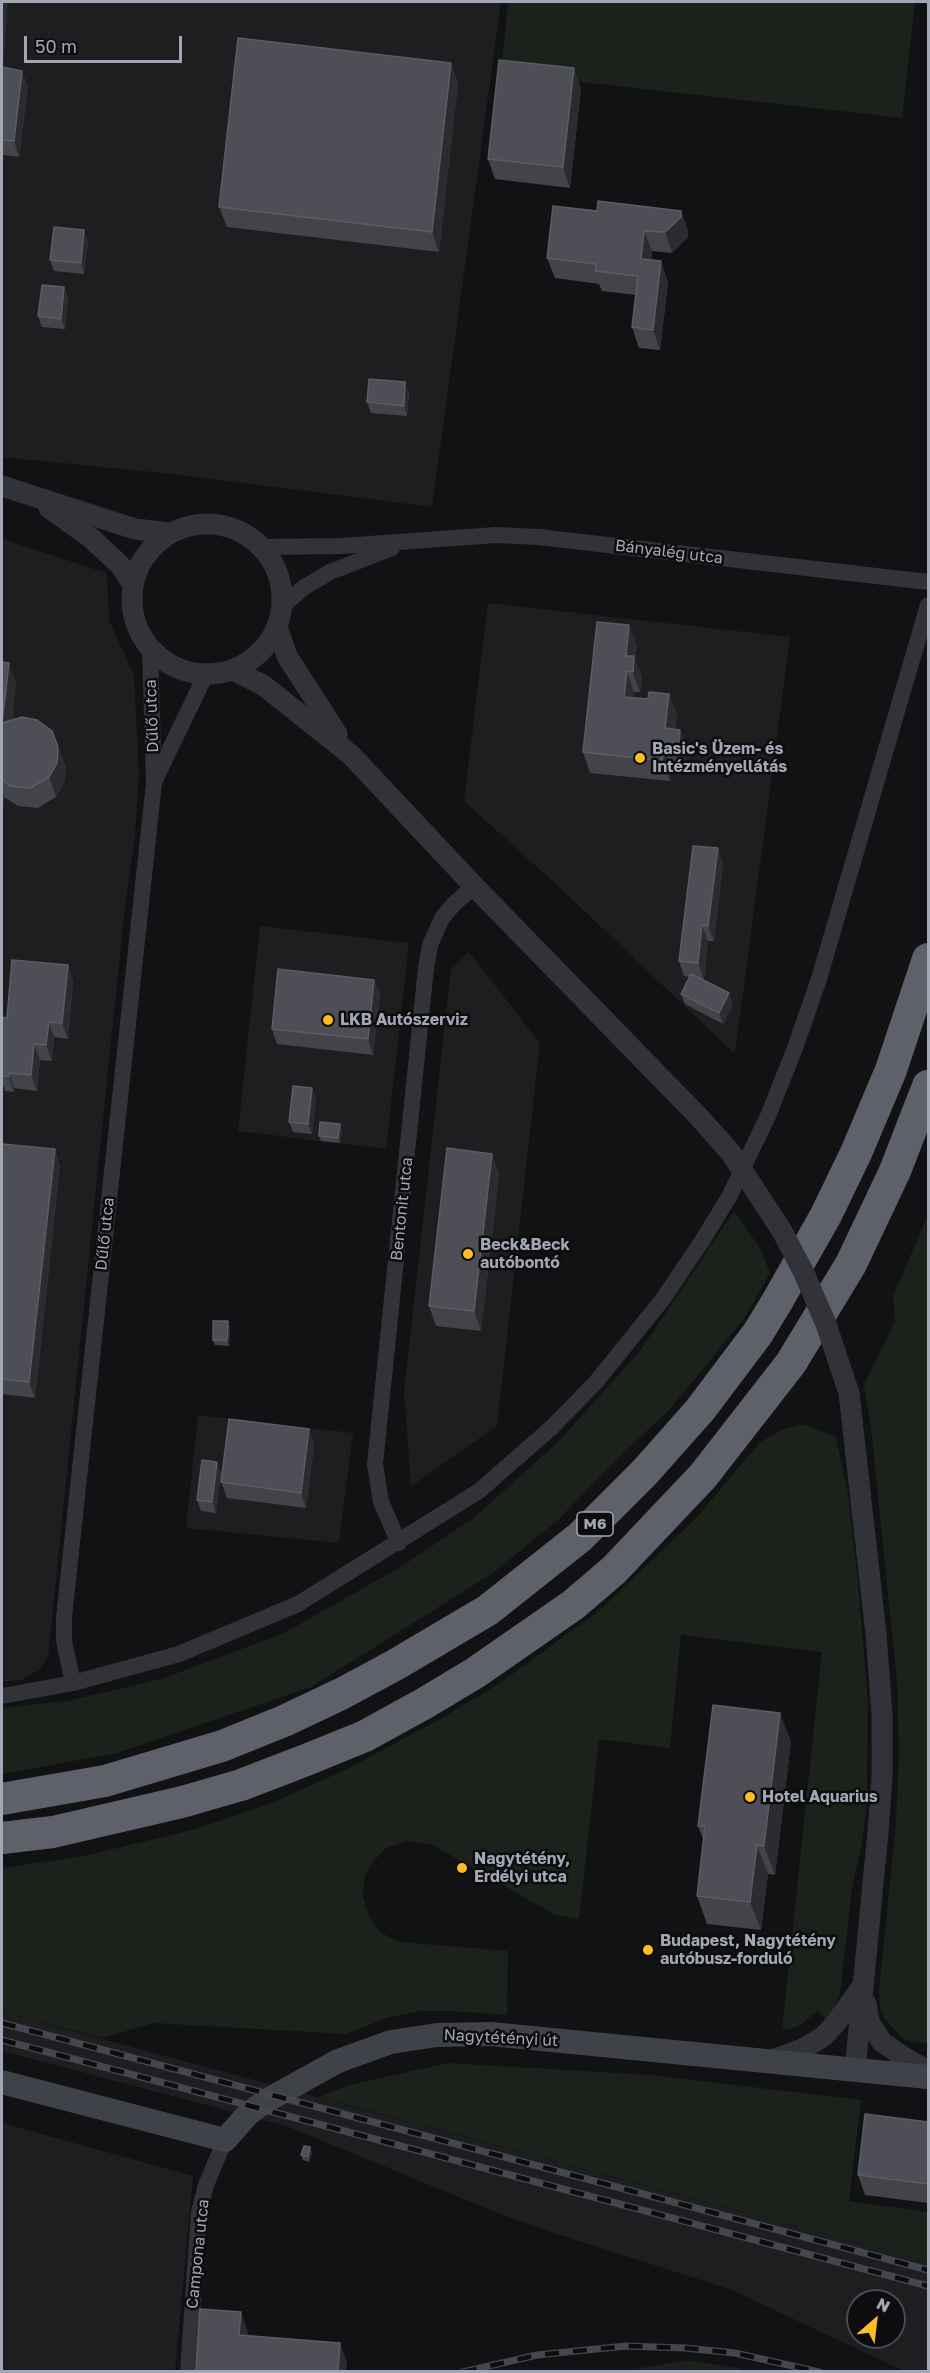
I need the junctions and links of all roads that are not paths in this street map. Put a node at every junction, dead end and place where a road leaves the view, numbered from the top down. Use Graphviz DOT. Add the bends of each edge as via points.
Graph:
graph roads {
  1 [pos="2,486"];
  2 [pos="29,496"];
  3 [pos="171,533"];
  4 [pos="410,541"];
  5 [pos="261,547"];
  6 [pos="928,582"];
  7 [pos="132,584"];
  8 [pos="928,605"];
  9 [pos="279,617"];
  10 [pos="150,649"];
  11 [pos="232,670"];
  12 [pos="206,675"];
  13 [pos="351,755"];
  14 [pos="154,783"];
  15 [pos="474,886"];
  16 [pos="928,959"];
  17 [pos="928,1086"];
  18 [pos="399,1543"];
  19 [pos="73,1683"];
  20 [pos="2,1696"];
  21 [pos="2,1799"];
  22 [pos="2,1838"];
  23 [pos="864,1985"];
  24 [pos="768,2061"];
  25 [pos="855,2070"];
  26 [pos="928,2071"];
  27 [pos="928,2077"];
  28 [pos="2,2082"];
  29 [pos="225,2140"];
  30 [pos="188,2372"];
  1 -- 2 [label="street, Bányalég utca"];
  2 -- 3 [label="street, Bányalég utca" via="135,529"];
  2 -- 7 [label="street, Bányalég utca" via="91,538 120,565"];
  3 -- 5 [label="street, Bányalég utca" via="189,526 228,526"];
  3 -- 7 [label="street, Bányalég utca" via="153,546 140,563"];
  4 -- 5 [label="street, Bányalég utca"];
  4 -- 6 [label="street, Bányalég utca" via="539,537"];
  4 -- 9 [label="street, Bányalég utca" via="330,572 303,588"];
  5 -- 9 [label="street, Bányalég utca" via="274,564 281,585"];
  7 -- 10 [label="street, Bányalég utca" via="133,615"];
  8 -- 18 [label="street" via="819,979 768,1116 729,1197 663,1299 596,1382 479,1491"];
  9 -- 11 [label="street, Bányalég utca" via="266,646"];
  9 -- 13 [label="street" via="287,656"];
  10 -- 12 [label="street, Bányalég utca" via="185,672"];
  10 -- 14 [label="street, Dűlő utca"];
  11 -- 12 [label="street, Bányalég utca"];
  11 -- 13 [label="street" via="263,685"];
  12 -- 14 [label="street, Dűlő utca"];
  13 -- 15 [label="street"];
  14 -- 19 [label="street, Dűlő utca" via="64,1617 64,1641"];
  15 -- 18 [label="street, Bentonit utca" via="442,918 430,945 426,968 375,1464 381,1502"];
  15 -- 23 [label="street, bridge" via="730,1153 782,1231 826,1324 849,1393 882,1714 882,1777"];
  16 -- 21 [label="highway, M6" via="891,1070 856,1153 778,1300 700,1410 580,1537 488,1610 342,1695 284,1722 222,1746 105,1781"];
  17 -- 22 [label="highway, M6" via="895,1171 851,1264 791,1363 703,1476 614,1570 573,1605 465,1679 365,1736 326,1752 182,1803 63,1830"];
  18 -- 19 [label="street" via="298,1604 179,1654"];
  19 -- 20 [label="street"];
  23 -- 24 [label="street" via="823,2037"];
  23 -- 25 [label="street"];
  23 -- 26 [label="street" via="869,2022 882,2042"];
  24 -- 25 [label="main road, Nagytétényi út"];
  24 -- 29 [label="main road, Nagytétényi út" via="491,2034 391,2042 330,2065 264,2102"];
  25 -- 27 [label="main road, Nagytétényi út"];
  28 -- 29 [label="main road"];
  29 -- 30 [label="street, Campona utca" via="199,2212"];
}
